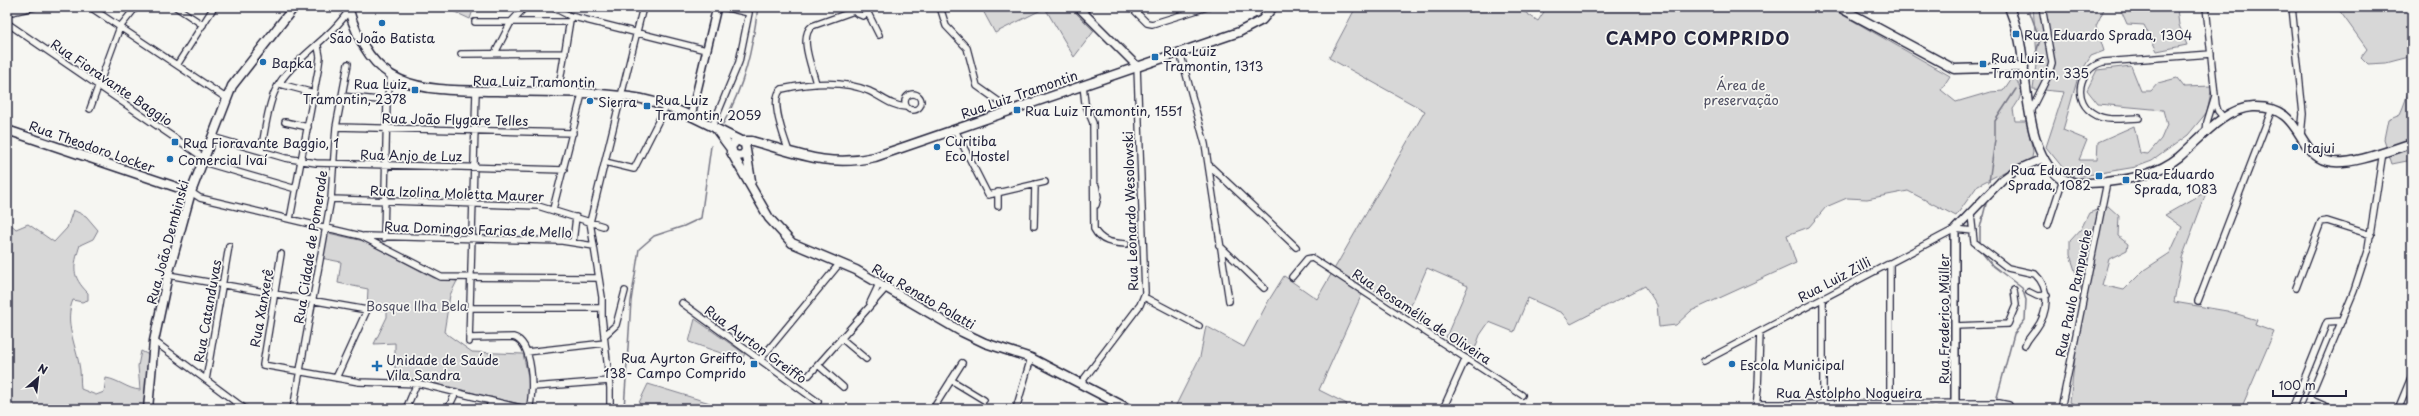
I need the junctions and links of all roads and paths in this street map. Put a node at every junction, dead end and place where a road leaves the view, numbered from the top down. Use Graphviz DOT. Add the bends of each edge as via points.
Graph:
graph roads {
  1 [pos="34,7"];
  2 [pos="90,7"];
  3 [pos="136,7"];
  4 [pos="176,7"];
  5 [pos="214,7"];
  6 [pos="300,7"];
  7 [pos="525,7"];
  8 [pos="552,7"];
  9 [pos="643,7"];
  10 [pos="717,7"];
  11 [pos="723,7"];
  12 [pos="870,7"];
  13 [pos="940,7"];
  14 [pos="1078,7"];
  15 [pos="1131,7"];
  16 [pos="1208,7"];
  17 [pos="1273,7"];
  18 [pos="1839,7"];
  19 [pos="2010,7"];
  20 [pos="2042,7"];
  21 [pos="2206,7"];
  22 [pos="2292,7"];
  23 [pos="290,8"];
  24 [pos="350,8"];
  25 [pos="854,9"];
  26 [pos="7,13"];
  27 [pos="868,13"];
  28 [pos="348,19"];
  29 [pos="570,19"];
  30 [pos="475,22"];
  31 [pos="510,22"];
  32 [pos="7,23"];
  33 [pos="203,24"];
  34 [pos="120,27"];
  35 [pos="276,29"];
  36 [pos="637,33"];
  37 [pos="879,35"];
  38 [pos="362,44"];
  39 [pos="318,46"];
  40 [pos="706,50"];
  41 [pos="1180,52"];
  42 [pos="495,53"];
  43 [pos="565,53"];
  44 [pos="461,54"];
  45 [pos="2211,54"];
  46 [pos="348,64"];
  47 [pos="177,65"];
  48 [pos="1137,66"];
  49 [pos="2024,67"];
  50 [pos="391,75"];
  51 [pos="280,84"];
  52 [pos="816,84"];
  53 [pos="1083,85"];
  54 [pos="99,86"];
  55 [pos="476,91"];
  56 [pos="314,93"];
  57 [pos="558,93"];
  58 [pos="582,94"];
  59 [pos="342,96"];
  60 [pos="621,96"];
  61 [pos="2215,96"];
  62 [pos="226,98"];
  63 [pos="387,101"];
  64 [pos="666,106"];
  65 [pos="906,107"];
  66 [pos="90,109"];
  67 [pos="2272,109"];
  68 [pos="1011,110"];
  69 [pos="2030,112"];
  70 [pos="691,116"];
  71 [pos="2139,118"];
  72 [pos="2224,118"];
  73 [pos="285,122"];
  74 [pos="308,127"];
  75 [pos="336,127"];
  76 [pos="386,128"];
  77 [pos="714,128"];
  78 [pos="7,130"];
  79 [pos="475,130"];
  80 [pos="955,130"];
  81 [pos="573,133"];
  82 [pos="2206,133"];
  83 [pos="2301,135"];
  84 [pos="212,137"];
  85 [pos="740,140"];
  86 [pos="2412,143"];
  87 [pos="764,144"];
  88 [pos="746,149"];
  89 [pos="731,150"];
  90 [pos="261,151"];
  91 [pos="789,152"];
  92 [pos="2383,152"];
  93 [pos="2044,158"];
  94 [pos="203,160"];
  95 [pos="301,161"];
  96 [pos="605,162"];
  97 [pos="335,164"];
  98 [pos="386,165"];
  99 [pos="1209,165"];
  100 [pos="474,167"];
  101 [pos="564,170"];
  102 [pos="2063,179"];
  103 [pos="1044,182"];
  104 [pos="2107,182"];
  105 [pos="1035,184"];
  106 [pos="752,187"];
  107 [pos="296,189"];
  108 [pos="192,192"];
  109 [pos="998,192"];
  110 [pos="331,199"];
  111 [pos="385,201"];
  112 [pos="473,204"];
  113 [pos="998,206"];
  114 [pos="553,209"];
  115 [pos="1971,214"];
  116 [pos="576,217"];
  117 [pos="290,219"];
  118 [pos="590,222"];
  119 [pos="2048,225"];
  120 [pos="603,226"];
  121 [pos="1034,226"];
  122 [pos="326,227"];
  123 [pos="1955,229"];
  124 [pos="1972,231"];
  125 [pos="2371,235"];
  126 [pos="361,236"];
  127 [pos="384,238"];
  128 [pos="472,240"];
  129 [pos="573,242"];
  130 [pos="1126,244"];
  131 [pos="1219,245"];
  132 [pos="229,246"];
  133 [pos="594,246"];
  134 [pos="1296,247"];
  135 [pos="281,254"];
  136 [pos="840,263"];
  137 [pos="1890,264"];
  138 [pos="168,275"];
  139 [pos="1292,277"];
  140 [pos="471,278"];
  141 [pos="599,278"];
  142 [pos="222,285"];
  143 [pos="883,286"];
  144 [pos="1264,288"];
  145 [pos="2296,288"];
  146 [pos="2014,290"];
  147 [pos="625,291"];
  148 [pos="2029,292"];
  149 [pos="275,294"];
  150 [pos="2047,294"];
  151 [pos="1144,297"];
  152 [pos="1823,299"];
  153 [pos="312,301"];
  154 [pos="1229,301"];
  155 [pos="2198,301"];
  156 [pos="682,303"];
  157 [pos="470,308"];
  158 [pos="602,308"];
  159 [pos="2342,321"];
  160 [pos="1199,326"];
  161 [pos="1955,326"];
  162 [pos="1760,332"];
  163 [pos="604,336"];
  164 [pos="841,338"];
  165 [pos="154,341"];
  166 [pos="605,343"];
  167 [pos="2026,345"];
  168 [pos="527,352"];
  169 [pos="1031,358"];
  170 [pos="1466,358"];
  171 [pos="760,360"];
  172 [pos="866,360"];
  173 [pos="1704,361"];
  174 [pos="962,363"];
  175 [pos="818,365"];
  176 [pos="300,372"];
  177 [pos="809,374"];
  178 [pos="2412,375"];
  179 [pos="336,378"];
  180 [pos="206,380"];
  181 [pos="609,380"];
  182 [pos="951,380"];
  183 [pos="417,383"];
  184 [pos="1081,383"];
  185 [pos="532,387"];
  186 [pos="843,387"];
  187 [pos="456,392"];
  188 [pos="1522,395"];
  189 [pos="2309,399"];
  190 [pos="984,400"];
  191 [pos="492,401"];
  192 [pos="818,402"];
  193 [pos="1756,406"];
  194 [pos="1823,406"];
  195 [pos="1890,406"];
  196 [pos="1955,406"];
  197 [pos="148,409"];
  198 [pos="245,409"];
  199 [pos="293,409"];
  200 [pos="406,409"];
  201 [pos="448,409"];
  202 [pos="488,409"];
  203 [pos="525,409"];
  204 [pos="529,409"];
  205 [pos="610,409"];
  206 [pos="933,409"];
  207 [pos="1016,409"];
  208 [pos="1129,409"];
  209 [pos="1443,409"];
  210 [pos="2010,409"];
  211 [pos="2061,409"];
  212 [pos="2292,409"];
  213 [pos="2305,409"];
  214 [pos="2332,409"];
  215 [pos="2398,409"];
  1 -- 26 [label="street"];
  2 -- 34 [label="street"];
  3 -- 34 [label="street"];
  4 -- 33 [label="street"];
  5 -- 33 [label="street"];
  6 -- 35 [label="main road, Rua João Dembinski"];
  7 -- 31 [label="street"];
  8 -- 29 [label="street"];
  9 -- 36 [label="street"];
  10 -- 40 [label="street"];
  11 -- 77 [label="street" via="749,13 739,62"];
  12 -- 27 [label="street"];
  13 -- 68 [label="street" via="946,26 967,48 977,86"];
  14 -- 48 [label="street"];
  15 -- 16 [label="street" via="1147,23 1152,24"];
  17 -- 41 [label="main road, Rua Luiz Tramontin" via="1262,20 1251,27"];
  18 -- 49 [label="main road" via="1954,69"];
  19 -- 49 [label="main road"];
  20 -- 69 [label="street" via="2052,63"];
  21 -- 45 [label="street"];
  22 -- 83 [label="street" via="2303,114"];
  23 -- 35 [label="main road, Rua João Dembinski"];
  24 -- 28 [label="main road, Rua Luiz Tramontin"];
  24 -- 38 [label="main road, Rua Luiz Tramontin"];
  25 -- 27 [label="street" via="860,16"];
  25 -- 52 [label="street" via="816,24 808,31 806,40"];
  27 -- 37 [label="street"];
  28 -- 38 [label="main road, Rua Luiz Tramontin"];
  28 -- 39 [label="street"];
  29 -- 31 [label="street"];
  29 -- 36 [label="street"];
  29 -- 43 [label="street"];
  30 -- 31 [label="street"];
  31 -- 42 [label="street"];
  32 -- 54 [label="street, Rua Fioravante Baggio"];
  33 -- 47 [label="street"];
  34 -- 47 [label="street"];
  34 -- 54 [label="street"];
  35 -- 62 [label="main road, Rua João Dembinski" via="235,80"];
  36 -- 40 [label="street"];
  36 -- 60 [label="street"];
  38 -- 50 [label="main road, Rua Luiz Tramontin" via="375,62"];
  39 -- 51 [label="street" via="298,62"];
  39 -- 56 [label="street" via="320,57"];
  40 -- 70 [label="street"];
  41 -- 48 [label="main road, Rua Luiz Tramontin"];
  41 -- 99 [label="street"];
  42 -- 43 [label="street"];
  42 -- 44 [label="street"];
  43 -- 57 [label="street"];
  45 -- 61 [label="street"];
  45 -- 71 [label="street" via="2103,62 2085,72 2080,92 2082,101 2091,112 2109,119"];
  46 -- 59 [label="street, Rua Cidade de Pomerode"];
  47 -- 62 [label="street"];
  48 -- 53 [label="main road, Rua Luiz Tramontin"];
  48 -- 151 [label="street, Rua Leonardo Wesolowski"];
  49 -- 69 [label="main road"];
  50 -- 55 [label="main road, Rua Luiz Tramontin" via="426,89"];
  50 -- 63 [label="street"];
  51 -- 56 [label="street"];
  51 -- 90 [label="street" via="274,95"];
  52 -- 65 [label="street" via="858,87 894,105"];
  52 -- 91 [label="street" via="782,89 778,94 778,120"];
  53 -- 68 [label="main road, Rua Luiz Tramontin"];
  53 -- 130 [label="street" via="1085,103 1093,119 1094,228 1107,242"];
  54 -- 66 [label="street"];
  54 -- 94 [label="street, Rua Fioravante Baggio"];
  55 -- 57 [label="main road, Rua Luiz Tramontin"];
  55 -- 79 [label="street"];
  56 -- 74 [label="street"];
  57 -- 58 [label="main road, Rua Luiz Tramontin"];
  58 -- 60 [label="main road, Rua Luiz Tramontin"];
  58 -- 81 [label="street"];
  59 -- 63 [label="street"];
  59 -- 75 [label="street, Rua Cidade de Pomerode"];
  60 -- 64 [label="main road, Rua Luiz Tramontin"];
  60 -- 96 [label="street"];
  61 -- 72 [label="street" via="2218,112"];
  61 -- 82 [label="street"];
  62 -- 84 [label="main road, Rua João Dembinski"];
  63 -- 76 [label="street"];
  64 -- 70 [label="main road, Rua Luiz Tramontin"];
  64 -- 96 [label="street" via="634,169"];
  67 -- 72 [label="main road" via="2246,108"];
  67 -- 83 [label="main road" via="2289,119"];
  67 -- 155 [label="street"];
  68 -- 80 [label="main road, Rua Luiz Tramontin"];
  69 -- 93 [label="main road"];
  70 -- 77 [label="main road, Rua Luiz Tramontin"];
  72 -- 82 [label="main road"];
  73 -- 74 [label="street"];
  74 -- 95 [label="street"];
  75 -- 76 [label="street, Rua João Flygare Telles"];
  75 -- 97 [label="street, Rua Cidade de Pomerode"];
  76 -- 79 [label="street, Rua João Flygare Telles"];
  76 -- 98 [label="street"];
  77 -- 85 [label="main road, Rua Luiz Tramontin"];
  77 -- 89 [label="main road, Rua Luiz Tramontin"];
  78 -- 108 [label="main road, Rua Theodoro Locker"];
  79 -- 81 [label="street, Rua João Flygare Telles"];
  79 -- 100 [label="street"];
  80 -- 91 [label="main road, Rua Luiz Tramontin" via="885,154 854,161 825,161"];
  80 -- 109 [label="street" via="988,194"];
  81 -- 101 [label="street"];
  82 -- 104 [label="main road" via="2162,168 2144,175"];
  83 -- 92 [label="main road" via="2318,157 2330,162"];
  84 -- 90 [label="street, Rua Anjo de Luz"];
  84 -- 94 [label="main road, Rua João Dembinski"];
  85 -- 87 [label="main road, Rua Luiz Tramontin"];
  85 -- 88 [label="main road"];
  85 -- 89 [label="main road" via="733,143"];
  86 -- 92 [label="main road"];
  87 -- 88 [label="main road"];
  87 -- 91 [label="main road, Rua Luiz Tramontin"];
  88 -- 89 [label="main road" via="740,156"];
  88 -- 106 [label="main road, Rua Renato Polatti"];
  89 -- 106 [label="main road, Rua Renato Polatti"];
  90 -- 95 [label="street, Rua Anjo de Luz"];
  92 -- 125 [label="street"];
  93 -- 102 [label="main road"];
  93 -- 115 [label="street, Rua Luiz Zilli" via="2009,174"];
  94 -- 107 [label="street, Rua Fioravante Baggio"];
  94 -- 108 [label="main road, Rua João Dembinski"];
  95 -- 97 [label="street, Rua Anjo de Luz"];
  95 -- 107 [label="street"];
  96 -- 118 [label="street"];
  97 -- 98 [label="street, Rua Anjo de Luz"];
  97 -- 110 [label="street, Rua Cidade de Pomerode"];
  98 -- 100 [label="street, Rua Anjo de Luz"];
  98 -- 111 [label="street"];
  99 -- 131 [label="street"];
  99 -- 134 [label="street"];
  100 -- 101 [label="street, Rua Anjo de Luz"];
  100 -- 112 [label="street"];
  101 -- 114 [label="street"];
  102 -- 104 [label="main road" via="2081,183"];
  102 -- 119 [label="street"];
  103 -- 105 [label="street"];
  104 -- 211 [label="street, Rua Paulo Pampuche"];
  105 -- 109 [label="street"];
  105 -- 121 [label="street"];
  106 -- 136 [label="main road, Rua Renato Polatti" via="769,218 786,238 806,250"];
  107 -- 117 [label="street"];
  108 -- 117 [label="street" via="200,198"];
  108 -- 138 [label="main road, Rua João Dembinski"];
  109 -- 113 [label="street"];
  110 -- 111 [label="street, Rua Izolina Moletta Maurer"];
  110 -- 122 [label="street, Rua Cidade de Pomerode"];
  111 -- 112 [label="street, Rua Izolina Moletta Maurer"];
  111 -- 127 [label="street"];
  112 -- 114 [label="street, Rua Izolina Moletta Maurer"];
  112 -- 128 [label="street"];
  114 -- 116 [label="street, Rua Izolina Moletta Maurer"];
  115 -- 123 [label="street, Rua Luiz Zilli"];
  115 -- 124 [label="street"];
  116 -- 118 [label="street, Rua Izolina Moletta Maurer"];
  116 -- 129 [label="street"];
  117 -- 122 [label="street"];
  118 -- 120 [label="street, Rua Izolina Moletta Maurer"];
  118 -- 133 [label="street"];
  122 -- 126 [label="street"];
  122 -- 153 [label="street, Rua Cidade de Pomerode"];
  123 -- 124 [label="street"];
  123 -- 137 [label="street, Rua Luiz Zilli"];
  123 -- 161 [label="street, Rua Frederico Müller"];
  124 -- 150 [label="street" via="1973,241 2008,268 2035,274"];
  125 -- 145 [label="street" via="2327,221 2321,222"];
  125 -- 159 [label="street" via="2357,284"];
  126 -- 127 [label="street, Rua Domingos Farias de Mello"];
  126 -- 140 [label="street" via="437,276"];
  127 -- 128 [label="street, Rua Domingos Farias de Mello"];
  128 -- 129 [label="street, Rua Domingos Farias de Mello"];
  128 -- 140 [label="street"];
  129 -- 133 [label="street, Rua Domingos Farias de Mello"];
  131 -- 144 [label="street"];
  131 -- 154 [label="street"];
  132 -- 142 [label="street, Rua Catanduvas"];
  133 -- 141 [label="street"];
  135 -- 149 [label="street, Rua Xanxerê"];
  136 -- 143 [label="main road, Rua Renato Polatti"];
  136 -- 171 [label="street"];
  137 -- 152 [label="street, Rua Luiz Zilli"];
  137 -- 195 [label="street"];
  138 -- 142 [label="street"];
  138 -- 165 [label="main road, Rua João Dembinski"];
  139 -- 170 [label="street, Rua Rosamélia de Oliveira" via="1309,257"];
  140 -- 141 [label="street"];
  140 -- 157 [label="street"];
  141 -- 158 [label="street"];
  142 -- 149 [label="street"];
  142 -- 180 [label="street, Rua Catanduvas"];
  143 -- 164 [label="street"];
  143 -- 169 [label="main road, Rua Renato Polatti" via="962,332"];
  146 -- 161 [label="street" via="2016,305 2006,325"];
  147 -- 163 [label="street" via="616,325"];
  148 -- 150 [label="street" via="2037,296"];
  149 -- 153 [label="street"];
  149 -- 176 [label="street, Rua Xanxerê" via="263,365"];
  150 -- 167 [label="street" via="2040,322"];
  151 -- 160 [label="street"];
  151 -- 184 [label="street, Rua Leonardo Wesolowski"];
  152 -- 162 [label="street, Rua Luiz Zilli"];
  152 -- 194 [label="street"];
  153 -- 176 [label="street, Rua Cidade de Pomerode"];
  153 -- 179 [label="street" via="367,310"];
  156 -- 171 [label="street, Rua Ayrton Greiffo"];
  157 -- 158 [label="street"];
  157 -- 168 [label="street" via="469,340 516,337"];
  158 -- 163 [label="street"];
  159 -- 189 [label="street"];
  159 -- 212 [label="street" via="2327,322"];
  161 -- 196 [label="street, Rua Frederico Müller"];
  162 -- 173 [label="street, Rua Luiz Zilli"];
  162 -- 193 [label="street"];
  163 -- 166 [label="street"];
  164 -- 172 [label="street"];
  164 -- 175 [label="street"];
  165 -- 180 [label="street"];
  165 -- 197 [label="main road, Rua João Dembinski"];
  166 -- 168 [label="street"];
  166 -- 181 [label="street"];
  168 -- 185 [label="street"];
  169 -- 184 [label="main road, Rua Renato Polatti"];
  169 -- 207 [label="street"];
  170 -- 188 [label="street, Rua Rosamélia de Oliveira"];
  170 -- 209 [label="street"];
  171 -- 192 [label="street, Rua Ayrton Greiffo"];
  174 -- 182 [label="street"];
  175 -- 177 [label="street"];
  175 -- 186 [label="street"];
  176 -- 179 [label="street"];
  176 -- 199 [label="street, Rua Cidade de Pomerode"];
  178 -- 215 [label="street"];
  179 -- 183 [label="street" via="367,383"];
  180 -- 198 [label="street"];
  181 -- 185 [label="street"];
  181 -- 205 [label="street"];
  182 -- 190 [label="street"];
  182 -- 206 [label="street"];
  183 -- 187 [label="street"];
  183 -- 200 [label="street"];
  184 -- 208 [label="main road, Rua Renato Polatti"];
  185 -- 204 [label="street"];
  187 -- 191 [label="street"];
  187 -- 201 [label="street"];
  189 -- 213 [label="street"];
  189 -- 214 [label="street"];
  191 -- 202 [label="street"];
  191 -- 203 [label="street"];
  193 -- 194 [label="street, Rua Astolpho Nogueira"];
  194 -- 195 [label="street, Rua Astolpho Nogueira"];
  195 -- 196 [label="street, Rua Astolpho Nogueira"];
  196 -- 210 [label="street, Rua Astolpho Nogueira" via="1999,403 2009,405"];
}
